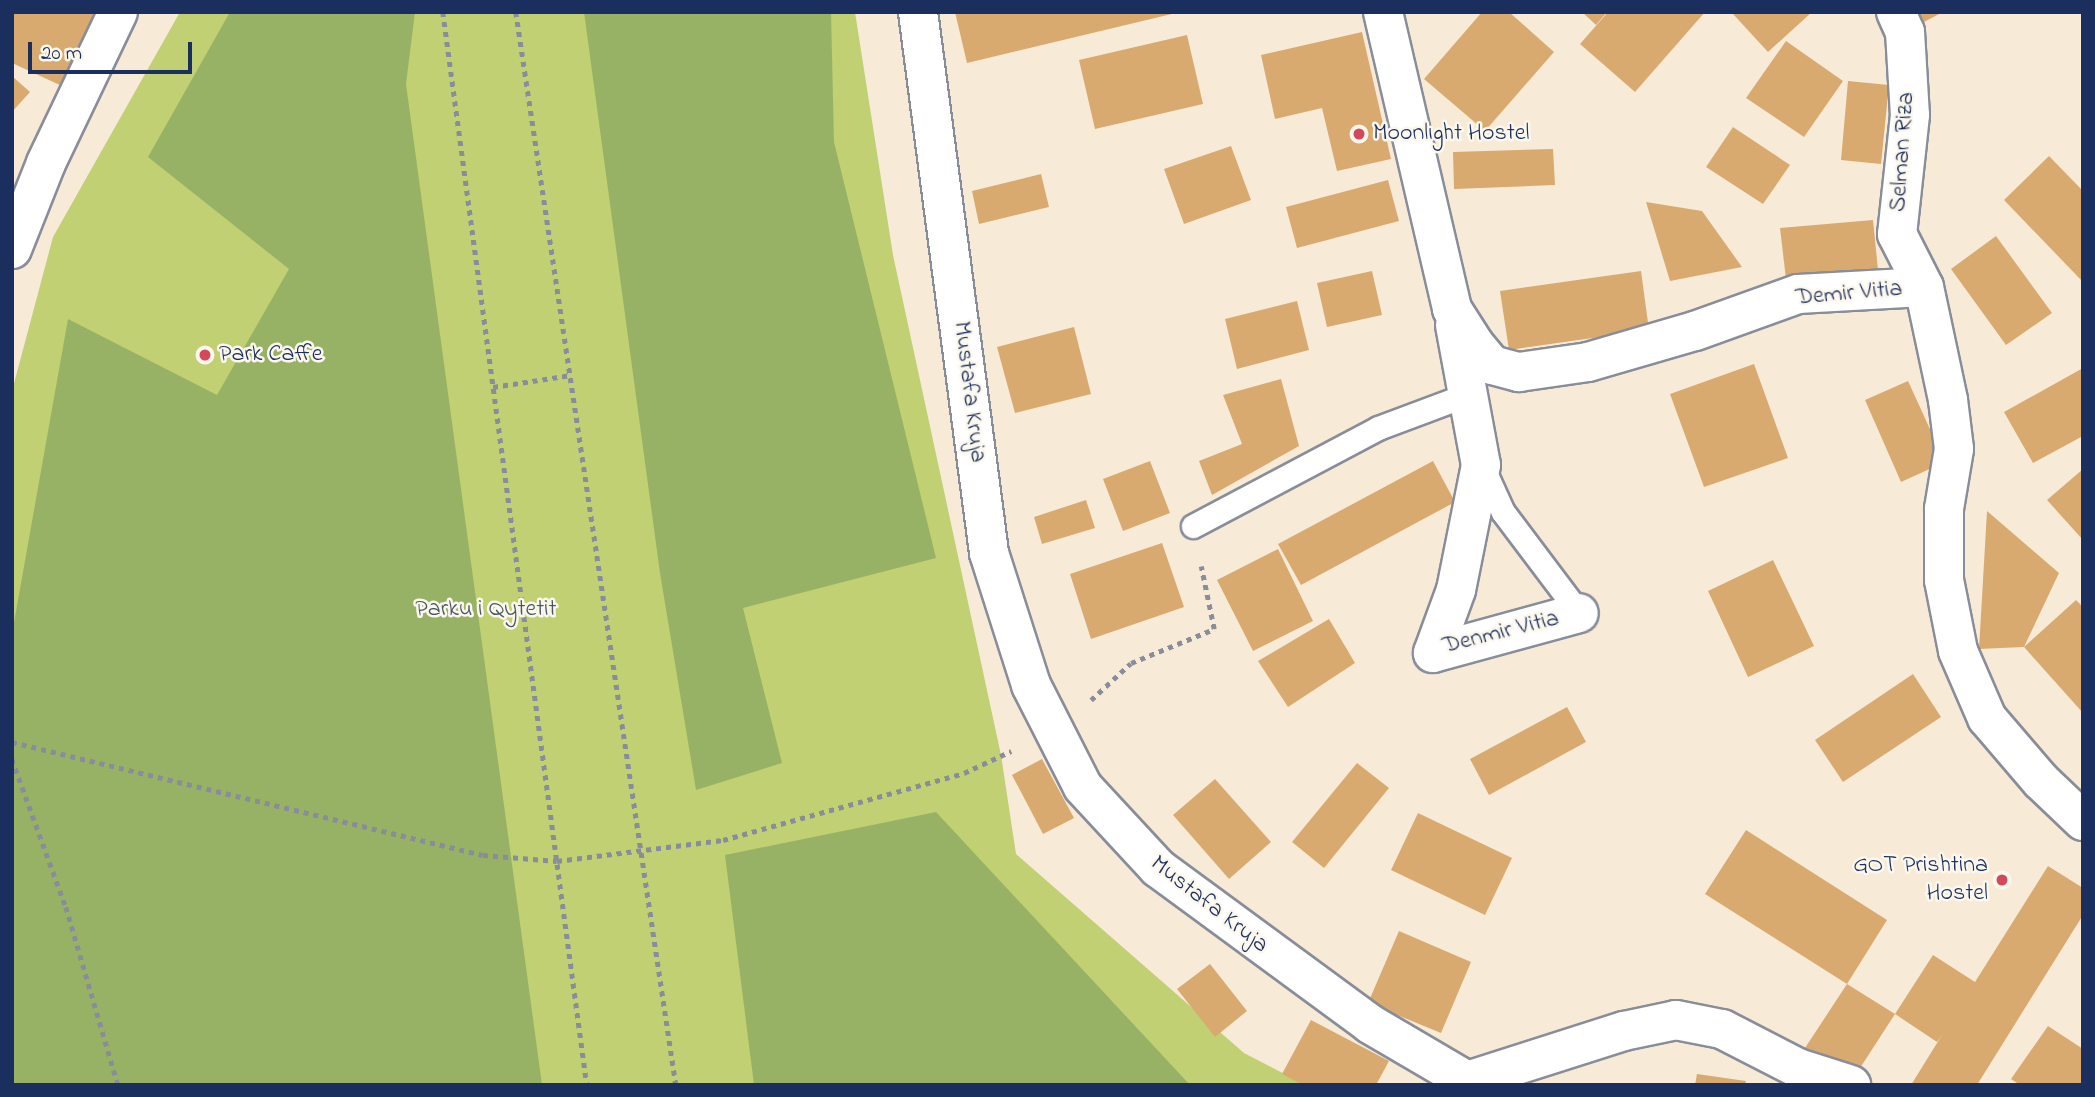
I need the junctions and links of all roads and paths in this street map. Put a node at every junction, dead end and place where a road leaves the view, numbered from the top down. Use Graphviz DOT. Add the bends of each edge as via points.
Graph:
graph roads {
  1 [pos="118,12"];
  2 [pos="443,12"];
  3 [pos="516,12"];
  4 [pos="918,12"];
  5 [pos="1383,12"];
  6 [pos="1896,12"];
  7 [pos="12,249"];
  8 [pos="1924,287"];
  9 [pos="1452,309"];
  10 [pos="571,375"];
  11 [pos="493,387"];
  12 [pos="1469,394"];
  13 [pos="1481,465"];
  14 [pos="1193,526"];
  15 [pos="1579,613"];
  16 [pos="1055,732"];
  17 [pos="12,742"];
  18 [pos="12,760"];
  19 [pos="2083,821"];
  20 [pos="642,850"];
  21 [pos="557,861"];
  22 [pos="118,1085"];
  23 [pos="587,1085"];
  24 [pos="676,1085"];
  25 [pos="1851,1085"];
  1 -- 7 [label="street" via="46,163"];
  2 -- 11 [label="path"];
  3 -- 10 [label="path"];
  4 -- 16 [label="street, Mustafa Kruja" via="989,553 1031,685"];
  5 -- 9 [label="street, Demir Vitia"];
  6 -- 8 [label="street, Selman Riza" via="1905,32 1910,114 1897,234"];
  8 -- 9 [label="street, Demir Vitia" via="1798,294 1588,362 1519,372 1492,365"];
  8 -- 19 [label="street, Demir Vitia" via="1954,449 1944,509 1944,580 1958,651 1987,719"];
  9 -- 12 [label="street, Denmir Vitia"];
  10 -- 11 [label="path"];
  10 -- 20 [label="path"];
  11 -- 21 [label="path"];
  12 -- 13 [label="street, Denmir Vitia"];
  12 -- 14 [label="lane" via="1378,428"];
  13 -- 15 [label="lane, Denmir Vitia" via="1503,512"];
  13 -- 15 [label="street, Denmir Vitia" via="1456,590 1433,653"];
  14 -- 16 [label="path" via="1214,629 1131,663"];
  16 -- 20 [label="path" via="964,773 723,840"];
  16 -- 25 [label="street, Mustafa Kruja" via="1083,787 1158,868 1370,1024 1466,1081 1624,1031 1676,1020 1722,1029 1798,1068"];
  17 -- 21 [label="path" via="483,855"];
  18 -- 22 [label="path" via="66,907"];
  20 -- 21 [label="path"];
  20 -- 24 [label="path"];
  21 -- 23 [label="path"];
}
